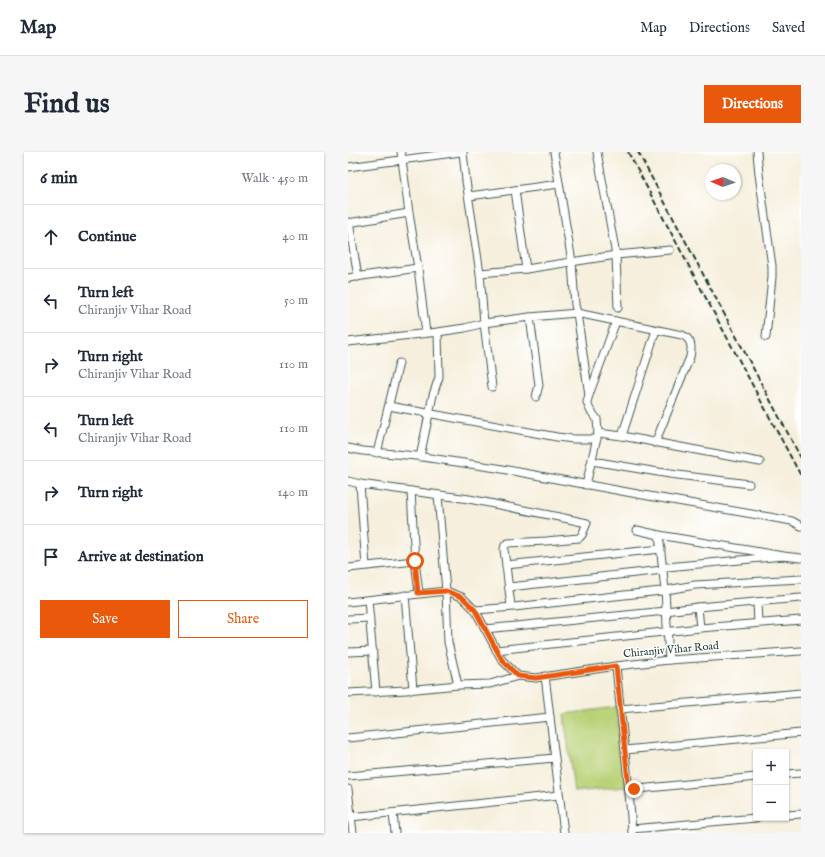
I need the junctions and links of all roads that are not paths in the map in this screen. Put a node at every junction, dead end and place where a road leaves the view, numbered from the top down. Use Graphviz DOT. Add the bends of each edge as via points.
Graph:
graph roads {
  1 [pos="462,152"];
  2 [pos="554,152"];
  3 [pos="597,152"];
  4 [pos="757,152"];
  5 [pos="401,156"];
  6 [pos="348,166"];
  7 [pos="559,184"];
  8 [pos="515,190"];
  9 [pos="469,196"];
  10 [pos="409,213"];
  11 [pos="348,222"];
  12 [pos="670,250"];
  13 [pos="616,255"];
  14 [pos="572,262"];
  15 [pos="418,268"];
  16 [pos="526,269"];
  17 [pos="480,273"];
  18 [pos="358,277"];
  19 [pos="348,278"];
  20 [pos="618,308"];
  21 [pos="577,313"];
  22 [pos="530,317"];
  23 [pos="616,322"];
  24 [pos="484,323"];
  25 [pos="656,330"];
  26 [pos="438,332"];
  27 [pos="426,333"];
  28 [pos="766,337"];
  29 [pos="348,342"];
  30 [pos="399,363"];
  31 [pos="492,387"];
  32 [pos="589,395"];
  33 [pos="536,398"];
  34 [pos="389,406"];
  35 [pos="429,414"];
  36 [pos="598,436"];
  37 [pos="622,436"];
  38 [pos="655,443"];
  39 [pos="348,448"];
  40 [pos="377,452"];
  41 [pos="420,457"];
  42 [pos="592,460"];
  43 [pos="760,462"];
  44 [pos="348,481"];
  45 [pos="360,484"];
  46 [pos="749,484"];
  47 [pos="586,485"];
  48 [pos="411,491"];
  49 [pos="438,495"];
  50 [pos="801,526"];
  51 [pos="637,530"];
  52 [pos="659,535"];
  53 [pos="661,549"];
  54 [pos="783,556"];
  55 [pos="801,558"];
  56 [pos="415,561"];
  57 [pos="506,565"];
  58 [pos="366,566"];
  59 [pos="348,568"];
  60 [pos="662,570"];
  61 [pos="801,579"];
  62 [pos="508,587"];
  63 [pos="664,590"];
  64 [pos="446,591"];
  65 [pos="418,593"];
  66 [pos="405,595"];
  67 [pos="801,598"];
  68 [pos="368,600"];
  69 [pos="348,602"];
  70 [pos="757,602"];
  71 [pos="511,606"];
  72 [pos="698,607"];
  73 [pos="475,610"];
  74 [pos="666,611"];
  75 [pos="370,618"];
  76 [pos="348,619"];
  77 [pos="801,620"];
  78 [pos="758,623"];
  79 [pos="700,628"];
  80 [pos="485,629"];
  81 [pos="668,632"];
  82 [pos="496,650"];
  83 [pos="373,651"];
  84 [pos="348,652"];
  85 [pos="801,654"];
  86 [pos="669,660"];
  87 [pos="616,666"];
  88 [pos="518,676"];
  89 [pos="545,676"];
  90 [pos="458,685"];
  91 [pos="413,689"];
  92 [pos="376,692"];
  93 [pos="801,693"];
  94 [pos="348,694"];
  95 [pos="620,709"];
  96 [pos="550,717"];
  97 [pos="801,733"];
  98 [pos="348,738"];
  99 [pos="625,750"];
  100 [pos="555,758"];
  101 [pos="801,773"];
  102 [pos="789,774"];
  103 [pos="348,776"];
  104 [pos="753,777"];
  105 [pos="348,789"];
  106 [pos="629,790"];
  107 [pos="559,795"];
  108 [pos="349,808"];
  109 [pos="393,813"];
  110 [pos="801,814"];
  111 [pos="789,815"];
  112 [pos="351,817"];
  113 [pos="753,818"];
  114 [pos="632,831"];
  115 [pos="353,833"];
  116 [pos="395,833"];
  117 [pos="564,833"];
  1 -- 5 [label="street"];
  1 -- 9 [label="street"];
  2 -- 7 [label="street"];
  3 -- 13 [label="street"];
  4 -- 28 [label="street" via="772,266"];
  5 -- 6 [label="street"];
  5 -- 10 [label="street"];
  7 -- 8 [label="street"];
  7 -- 14 [label="street"];
  8 -- 9 [label="street"];
  8 -- 16 [label="street"];
  9 -- 17 [label="street"];
  10 -- 11 [label="street"];
  10 -- 15 [label="street"];
  11 -- 18 [label="street"];
  12 -- 13 [label="street"];
  13 -- 14 [label="street"];
  13 -- 20 [label="street"];
  14 -- 16 [label="street"];
  14 -- 21 [label="street"];
  15 -- 18 [label="street"];
  15 -- 27 [label="street"];
  16 -- 17 [label="street"];
  17 -- 24 [label="street"];
  18 -- 19 [label="street"];
  21 -- 22 [label="street"];
  21 -- 23 [label="street"];
  21 -- 32 [label="street"];
  22 -- 24 [label="street"];
  22 -- 33 [label="street" via="539,385"];
  23 -- 25 [label="street"];
  23 -- 32 [label="street"];
  24 -- 26 [label="street"];
  24 -- 31 [label="street"];
  25 -- 37 [label="street"];
  25 -- 38 [label="street" via="687,337 692,349"];
  26 -- 27 [label="street"];
  26 -- 35 [label="street" via="438,377"];
  27 -- 29 [label="street"];
  30 -- 34 [label="street"];
  32 -- 36 [label="street" via="587,402 597,419"];
  34 -- 35 [label="street"];
  34 -- 40 [label="street"];
  35 -- 36 [label="street" via="557,437 574,439"];
  35 -- 41 [label="street"];
  36 -- 37 [label="street"];
  36 -- 42 [label="street"];
  37 -- 38 [label="street"];
  38 -- 43 [label="street"];
  39 -- 40 [label="street"];
  40 -- 41 [label="street"];
  41 -- 47 [label="street"];
  42 -- 46 [label="street" via="670,474"];
  42 -- 47 [label="street"];
  44 -- 45 [label="street"];
  45 -- 48 [label="street"];
  45 -- 58 [label="street"];
  47 -- 50 [label="street" via="792,521"];
  48 -- 49 [label="street"];
  48 -- 56 [label="street"];
  49 -- 57 [label="street" via="587,523 579,538 508,543 504,549"];
  49 -- 64 [label="street"];
  51 -- 52 [label="street"];
  52 -- 53 [label="street"];
  52 -- 54 [label="street"];
  53 -- 57 [label="street"];
  53 -- 60 [label="street"];
  54 -- 55 [label="street"];
  54 -- 60 [label="street" via="666,567"];
  56 -- 58 [label="street"];
  56 -- 65 [label="street"];
  57 -- 62 [label="street"];
  58 -- 59 [label="street"];
  60 -- 62 [label="street"];
  60 -- 63 [label="street"];
  61 -- 63 [label="street" via="695,584"];
  62 -- 71 [label="street"];
  63 -- 71 [label="street"];
  63 -- 74 [label="street"];
  64 -- 65 [label="street"];
  64 -- 73 [label="street" via="462,597"];
  64 -- 90 [label="street" via="448,642"];
  65 -- 66 [label="street"];
  66 -- 68 [label="street"];
  66 -- 91 [label="street"];
  67 -- 70 [label="street"];
  68 -- 69 [label="street"];
  68 -- 75 [label="street"];
  70 -- 72 [label="street"];
  70 -- 78 [label="street"];
  71 -- 73 [label="street"];
  72 -- 74 [label="street"];
  72 -- 79 [label="street"];
  73 -- 80 [label="street"];
  74 -- 80 [label="street"];
  74 -- 81 [label="street"];
  75 -- 76 [label="street"];
  75 -- 83 [label="street"];
  77 -- 78 [label="street"];
  78 -- 79 [label="street"];
  79 -- 81 [label="street"];
  80 -- 82 [label="street"];
  81 -- 82 [label="street"];
  81 -- 86 [label="street"];
  82 -- 88 [label="street"];
  83 -- 84 [label="street"];
  83 -- 92 [label="street"];
  85 -- 86 [label="street, Chiranjiv Vihar Road"];
  86 -- 87 [label="street, Chiranjiv Vihar Road"];
  87 -- 89 [label="street, Chiranjiv Vihar Road"];
  87 -- 95 [label="street"];
  88 -- 89 [label="street, Chiranjiv Vihar Road"];
  88 -- 90 [label="street" via="490,684"];
  89 -- 96 [label="street"];
  90 -- 91 [label="street"];
  91 -- 92 [label="street"];
  92 -- 94 [label="street"];
  93 -- 95 [label="street"];
  95 -- 99 [label="street"];
  96 -- 98 [label="street"];
  96 -- 100 [label="street"];
  97 -- 99 [label="street"];
  99 -- 106 [label="street"];
  100 -- 103 [label="street"];
  100 -- 107 [label="street"];
  101 -- 102 [label="street"];
  104 -- 106 [label="street"];
  105 -- 108 [label="street"];
  106 -- 114 [label="street"];
  107 -- 109 [label="street"];
  107 -- 117 [label="street"];
  108 -- 112 [label="street"];
  109 -- 112 [label="street"];
  109 -- 116 [label="street"];
  110 -- 111 [label="street"];
  112 -- 115 [label="street"];
  113 -- 114 [label="street"];
}
